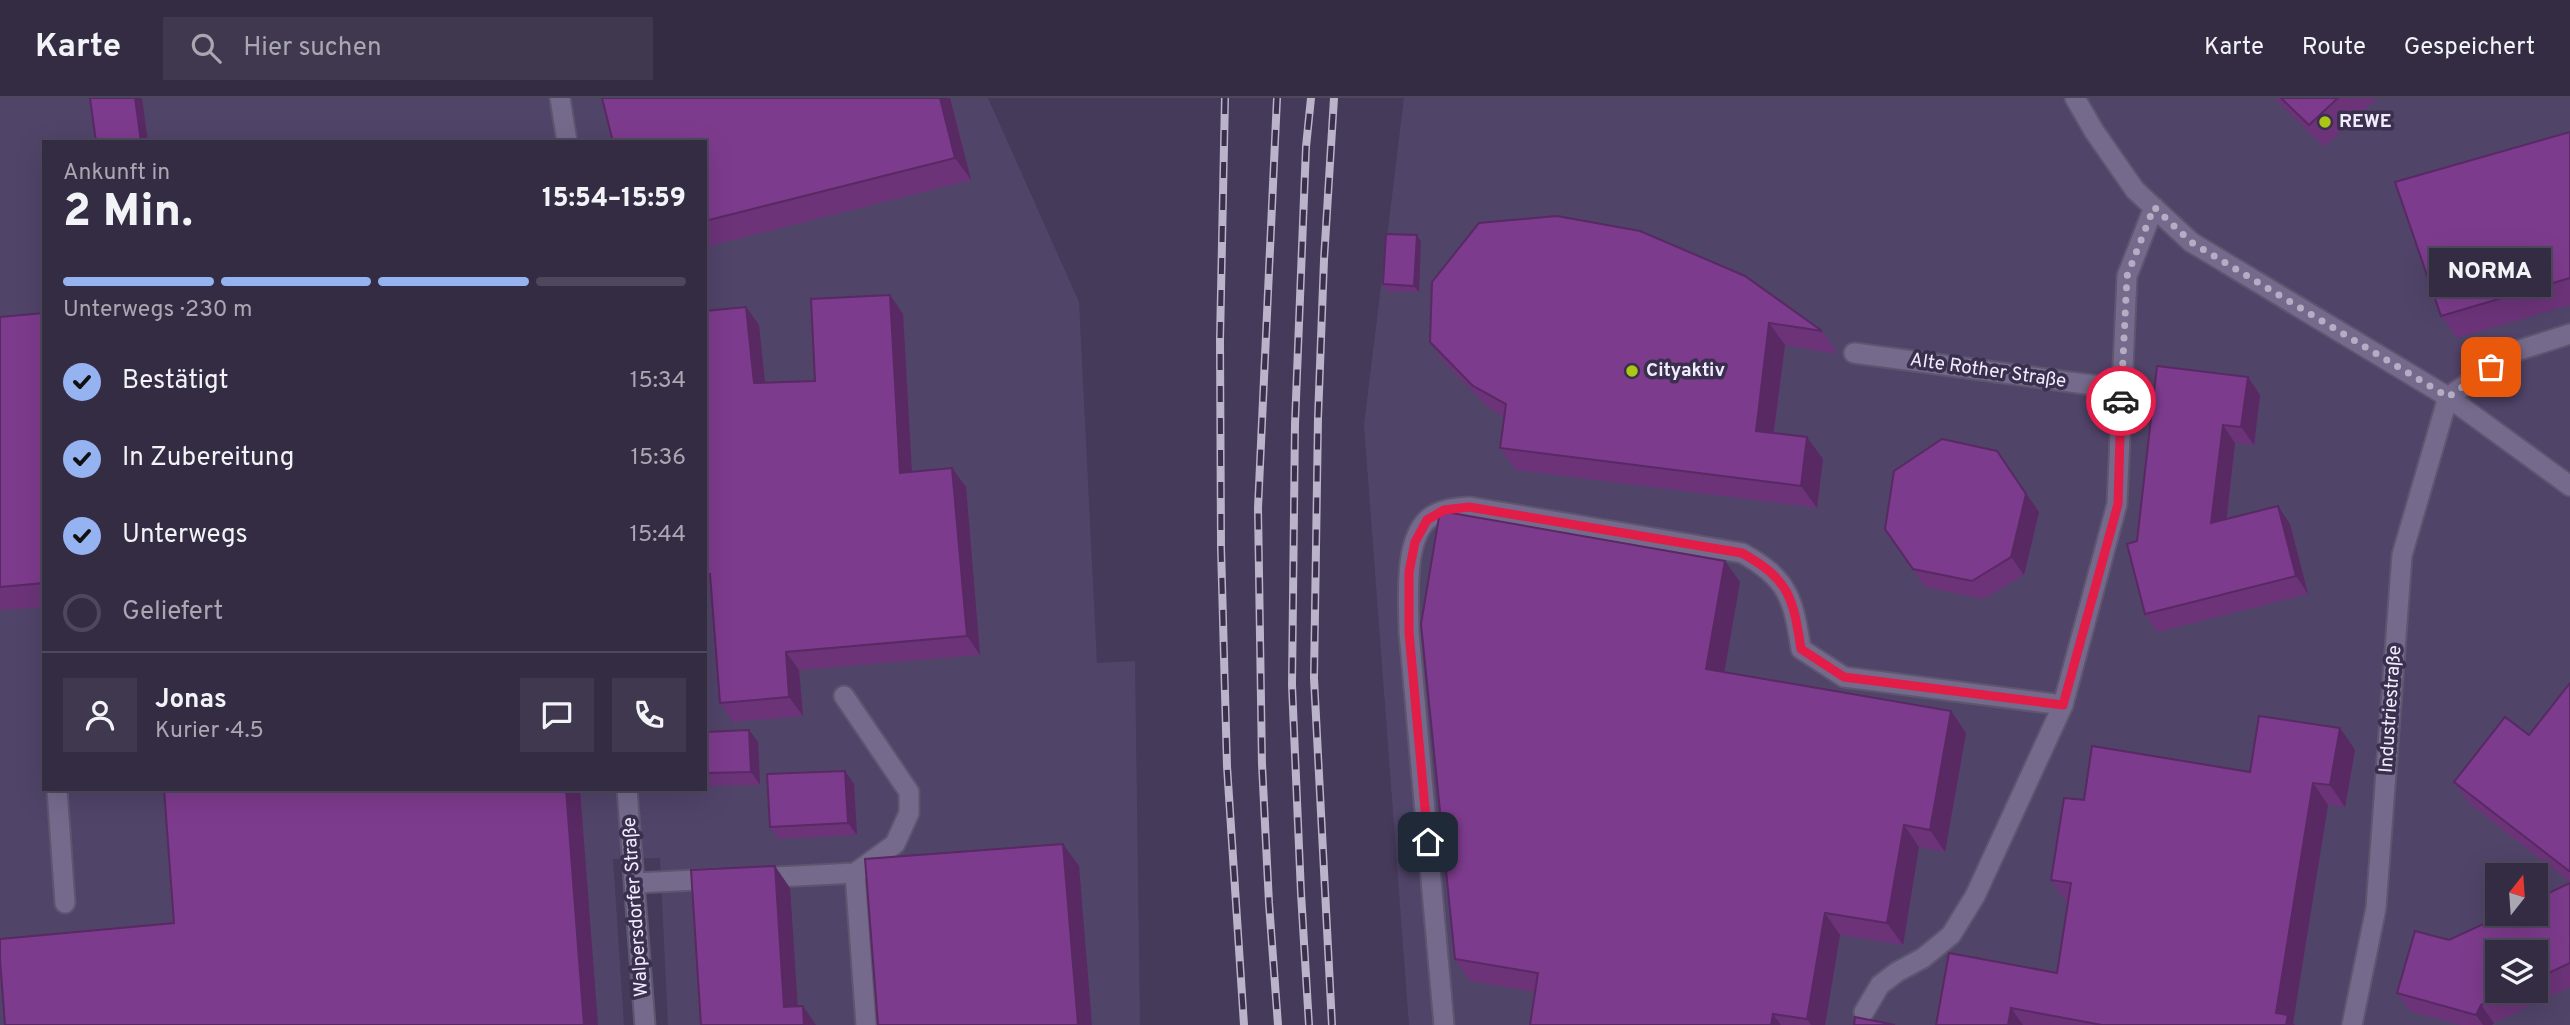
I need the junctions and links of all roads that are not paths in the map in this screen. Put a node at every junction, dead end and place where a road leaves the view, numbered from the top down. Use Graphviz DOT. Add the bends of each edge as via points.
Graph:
graph roads {
  1 [pos="560,98"];
  2 [pos="2075,98"];
  3 [pos="568,140"];
  4 [pos="2154,207"];
  5 [pos="2570,334"];
  6 [pos="1854,353"];
  7 [pos="2122,389"];
  8 [pos="2448,397"];
  9 [pos="2570,486"];
  10 [pos="844,696"];
  11 [pos="2063,705"];
  12 [pos="57,791"];
  13 [pos="627,791"];
  14 [pos="855,873"];
  15 [pos="635,883"];
  16 [pos="65,903"];
  17 [pos="1864,1012"];
  18 [pos="645,1025"];
  19 [pos="866,1025"];
  20 [pos="1444,1025"];
  21 [pos="2351,1025"];
  1 -- 3 [label="street"];
  2 -- 4 [label="street" via="2135,190"];
  4 -- 7 [label="street" via="2127,276"];
  4 -- 8 [label="street" via="2191,242"];
  5 -- 8 [label="street" via="2513,352"];
  6 -- 7 [label="street, Alte Rother Straße"];
  7 -- 11 [label="street" via="2118,504"];
  8 -- 9 [label="street"];
  8 -- 21 [label="street, Industriestraße" via="2402,555 2376,908"];
  10 -- 14 [label="street" via="909,792 909,813 895,844"];
  11 -- 17 [label="street" via="1975,896 1951,935 1880,985"];
  11 -- 20 [label="street" via="1844,677 1801,649 1794,606 1780,582 1742,553 1469,507 1444,510 1427,520 1415,542 1409,572 1409,632"];
  12 -- 16 [label="street"];
  13 -- 15 [label="street, Walpersdorfer Straße"];
  14 -- 15 [label="street"];
  14 -- 19 [label="street"];
  15 -- 18 [label="street, Walpersdorfer Straße"];
}
